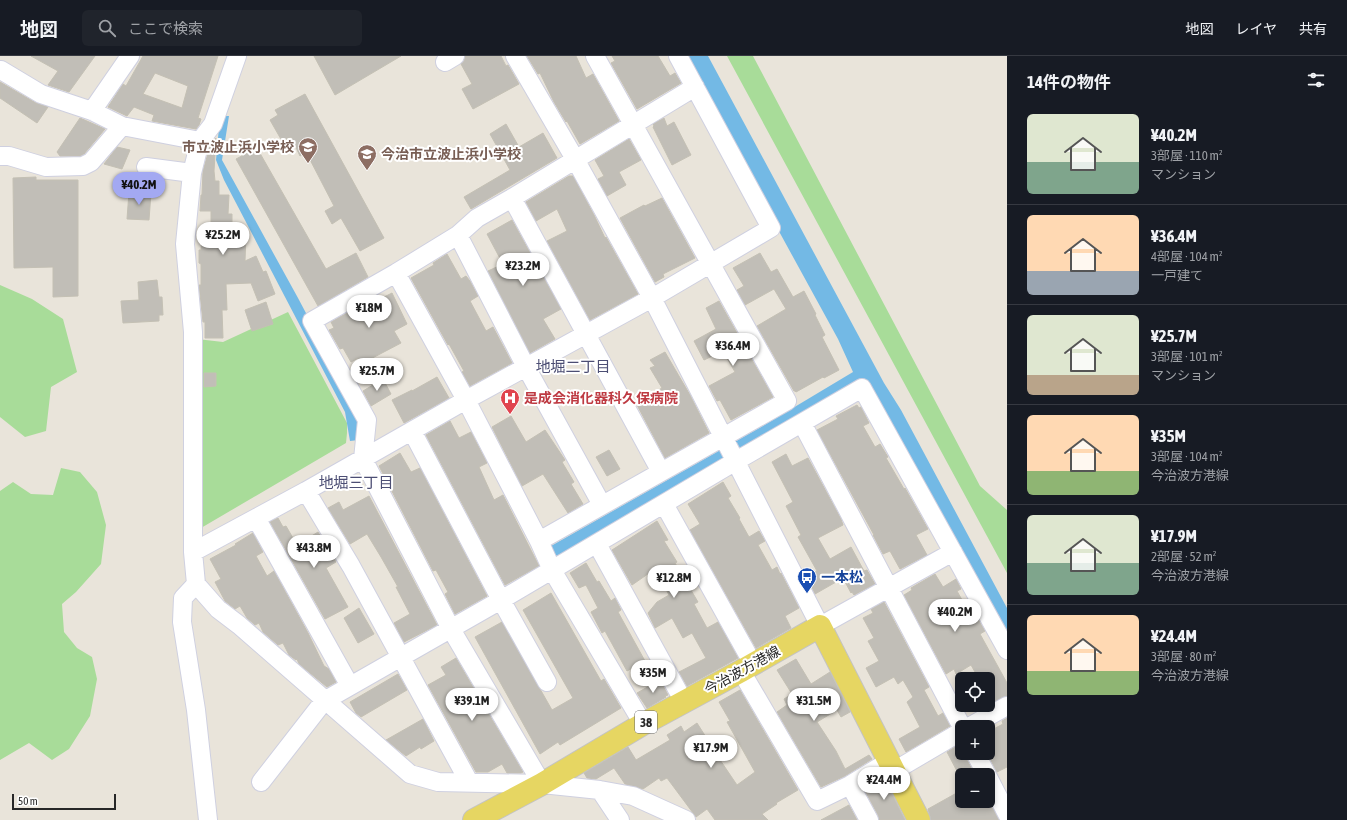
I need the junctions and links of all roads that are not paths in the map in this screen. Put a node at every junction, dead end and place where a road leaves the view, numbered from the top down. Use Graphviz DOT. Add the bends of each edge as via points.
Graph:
graph roads {
  1 [pos="130,56"];
  2 [pos="237,56"];
  3 [pos="515,56"];
  4 [pos="596,56"];
  5 [pos="678,56"];
  6 [pos="3,66"];
  7 [pos="695,87"];
  8 [pos="92,111"];
  9 [pos="634,124"];
  10 [pos="122,126"];
  11 [pos="200,141"];
  12 [pos="0,156"];
  13 [pos="575,159"];
  14 [pos="146,167"];
  15 [pos="192,173"];
  16 [pos="512,198"];
  17 [pos="458,235"];
  18 [pos="710,264"];
  19 [pos="396,273"];
  20 [pos="652,298"];
  21 [pos="586,334"];
  22 [pos="526,367"];
  23 [pos="466,400"];
  24 [pos="802,423"];
  25 [pos="412,431"];
  26 [pos="723,438"];
  27 [pos="363,459"];
  28 [pos="736,461"];
  29 [pos="661,472"];
  30 [pos="306,491"];
  31 [pos="664,504"];
  32 [pos="602,505"];
  33 [pos="256,518"];
  34 [pos="539,541"];
  35 [pos="597,544"];
  36 [pos="193,552"];
  37 [pos="953,552"];
  38 [pos="552,570"];
  39 [pos="196,584"];
  40 [pos="888,588"];
  41 [pos="501,600"];
  42 [pos="820,626"];
  43 [pos="451,629"];
  44 [pos="1007,650"];
  45 [pos="400,658"];
  46 [pos="747,668"];
  47 [pos="547,682"];
  48 [pos="350,686"];
  49 [pos="324,701"];
  50 [pos="684,702"];
  51 [pos="1007,706"];
  52 [pos="958,720"];
  53 [pos="982,720"];
  54 [pos="643,724"];
  55 [pos="955,734"];
  56 [pos="892,766"];
  57 [pos="261,782"];
  58 [pos="468,782"];
  59 [pos="542,784"];
  60 [pos="850,785"];
  61 [pos="600,790"];
  62 [pos="995,791"];
  63 [pos="1007,814"];
  64 [pos="618,819"];
  65 [pos="208,820"];
  66 [pos="474,820"];
  67 [pos="686,820"];
  68 [pos="869,820"];
  69 [pos="919,820"];
  1 -- 8 [label="street"];
  2 -- 11 [label="street" via="213,124"];
  3 -- 13 [label="street"];
  4 -- 9 [label="street"];
  5 -- 7 [label="street"];
  6 -- 8 [label="street" via="41,94"];
  7 -- 9 [label="street"];
  7 -- 18 [label="street" via="772,228"];
  8 -- 10 [label="street"];
  9 -- 13 [label="street"];
  9 -- 18 [label="street"];
  10 -- 11 [label="street"];
  10 -- 12 [label="street" via="91,162 83,166 46,167 9,156"];
  11 -- 15 [label="street"];
  13 -- 16 [label="street"];
  13 -- 20 [label="street"];
  14 -- 15 [label="street"];
  15 -- 36 [label="street" via="185,244 193,332"];
  16 -- 17 [label="street" via="477,218"];
  16 -- 21 [label="street"];
  17 -- 19 [label="street"];
  17 -- 22 [label="street"];
  18 -- 20 [label="street"];
  18 -- 26 [label="street" via="787,401"];
  19 -- 23 [label="street"];
  19 -- 27 [label="street" via="312,321 367,420"];
  20 -- 21 [label="street"];
  20 -- 26 [label="street"];
  21 -- 22 [label="street"];
  21 -- 29 [label="street"];
  22 -- 23 [label="street"];
  22 -- 32 [label="street"];
  23 -- 25 [label="street"];
  23 -- 34 [label="street"];
  24 -- 28 [label="street"];
  24 -- 37 [label="street" via="862,388"];
  24 -- 40 [label="street"];
  25 -- 27 [label="street"];
  25 -- 41 [label="street"];
  26 -- 28 [label="street"];
  26 -- 29 [label="street"];
  27 -- 30 [label="street"];
  27 -- 43 [label="street"];
  28 -- 31 [label="street"];
  28 -- 42 [label="street"];
  29 -- 32 [label="street"];
  30 -- 33 [label="street"];
  30 -- 45 [label="street" via="351,566"];
  31 -- 35 [label="street"];
  31 -- 46 [label="street"];
  32 -- 34 [label="street"];
  33 -- 36 [label="street"];
  33 -- 48 [label="street"];
  34 -- 38 [label="street"];
  35 -- 38 [label="street"];
  35 -- 50 [label="street"];
  36 -- 39 [label="street"];
  37 -- 40 [label="street"];
  37 -- 44 [label="street"];
  38 -- 41 [label="street"];
  38 -- 54 [label="street"];
  39 -- 49 [label="street" via="218,609"];
  39 -- 65 [label="street" via="183,598 182,622 196,710"];
  40 -- 42 [label="street"];
  40 -- 52 [label="street"];
  41 -- 43 [label="street"];
  41 -- 47 [label="street"];
  42 -- 46 [label="main road, 今治波方港線 / 38"];
  42 -- 56 [label="main road"];
  43 -- 45 [label="street"];
  43 -- 59 [label="street"];
  45 -- 48 [label="street"];
  45 -- 58 [label="street"];
  46 -- 50 [label="main road, 今治波方港線 / 38"];
  46 -- 60 [label="street" via="817,801"];
  48 -- 49 [label="street"];
  49 -- 57 [label="street"];
  49 -- 58 [label="street" via="410,774 438,782"];
  50 -- 54 [label="main road, 今治波方港線 / 38"];
  51 -- 53 [label="street"];
  54 -- 59 [label="main road, 今治波方港線 / 38"];
  55 -- 56 [label="street"];
  56 -- 60 [label="street"];
  56 -- 69 [label="main road"];
  58 -- 59 [label="street"];
  59 -- 61 [label="street"];
  59 -- 66 [label="main road, 今治波方港線 / 38"];
  60 -- 68 [label="street"];
  61 -- 64 [label="street"];
  61 -- 67 [label="street" via="633,796"];
  62 -- 63 [label="street"];
}
